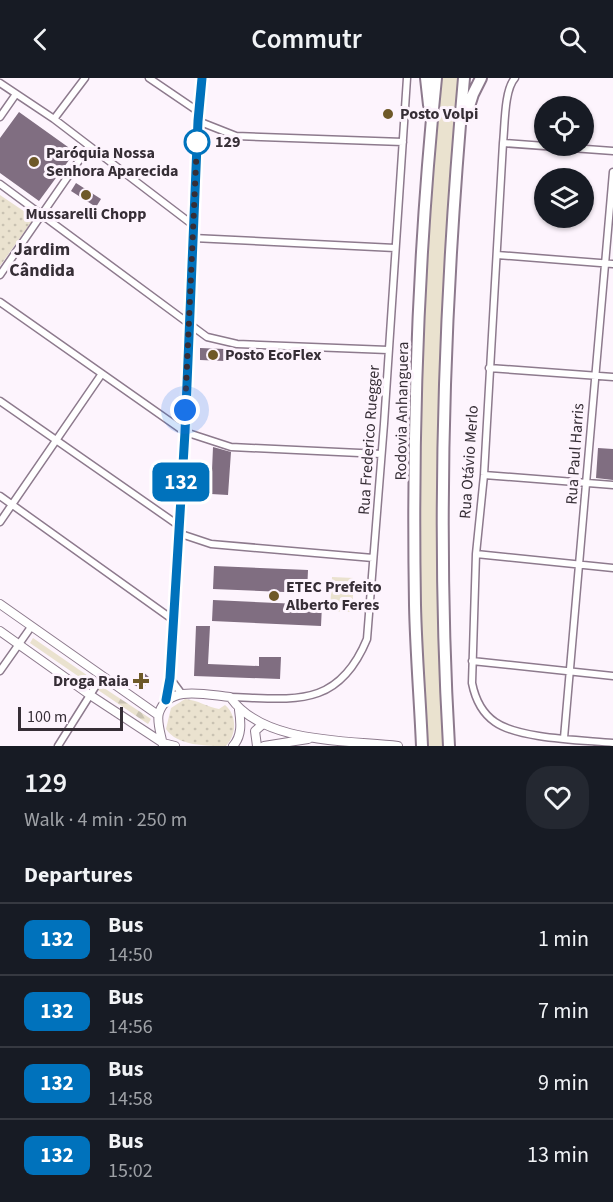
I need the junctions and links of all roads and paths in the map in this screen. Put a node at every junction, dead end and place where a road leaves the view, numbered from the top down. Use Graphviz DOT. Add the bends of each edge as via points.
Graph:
graph roads {
  1 [pos="85,78"];
  2 [pos="149,78"];
  3 [pos="202,78"];
  4 [pos="407,78"];
  5 [pos="426,78"];
  6 [pos="436,78"];
  7 [pos="464,78"];
  8 [pos="481,78"];
  9 [pos="515,78"];
  10 [pos="0,83"];
  11 [pos="16,94"];
  12 [pos="199,112"];
  13 [pos="0,117"];
  14 [pos="54,119"];
  15 [pos="198,121"];
  16 [pos="431,130"];
  17 [pos="403,142"];
  18 [pos="503,143"];
  19 [pos="89,146"];
  20 [pos="613,151"];
  21 [pos="613,172"];
  22 [pos="0,184"];
  23 [pos="454,200"];
  24 [pos="41,214"];
  25 [pos="193,225"];
  26 [pos="193,238"];
  27 [pos="395,248"];
  28 [pos="497,255"];
  29 [pos="609,263"];
  30 [pos="0,275"];
  31 [pos="0,302"];
  32 [pos="188,321"];
  33 [pos="388,350"];
  34 [pos="489,368"];
  35 [pos="101,375"];
  36 [pos="595,376"];
  37 [pos="613,377"];
  38 [pos="0,401"];
  39 [pos="185,432"];
  40 [pos="57,441"];
  41 [pos="381,454"];
  42 [pos="484,475"];
  43 [pos="586,483"];
  44 [pos="613,485"];
  45 [pos="0,496"];
  46 [pos="12,505"];
  47 [pos="0,522"];
  48 [pos="178,525"];
  49 [pos="178,533"];
  50 [pos="476,554"];
  51 [pos="373,558"];
  52 [pos="580,566"];
  53 [pos="613,568"];
  54 [pos="0,604"];
  55 [pos="172,619"];
  56 [pos="31,627"];
  57 [pos="0,631"];
  58 [pos="19,645"];
  59 [pos="472,661"];
  60 [pos="0,671"];
  61 [pos="571,671"];
  62 [pos="102,676"];
  63 [pos="613,676"];
  64 [pos="170,678"];
  65 [pos="181,693"];
  66 [pos="90,695"];
  67 [pos="230,697"];
  68 [pos="166,700"];
  69 [pos="239,710"];
  70 [pos="158,715"];
  71 [pos="263,724"];
  72 [pos="564,738"];
  73 [pos="309,739"];
  74 [pos="613,743"];
  75 [pos="163,745"];
  76 [pos="388,745"];
  77 [pos="58,746"];
  78 [pos="175,746"];
  79 [pos="233,746"];
  80 [pos="257,746"];
  81 [pos="264,746"];
  82 [pos="398,746"];
  83 [pos="422,746"];
  84 [pos="449,746"];
  1 -- 14 [label="street"];
  2 -- 12 [label="street"];
  3 -- 12 [label="street"];
  4 -- 17 [label="street, Rua Frederico Ruegger"];
  5 -- 16 [label="highway"];
  6 -- 16 [label="highway, Rodovia Anhanguera"];
  7 -- 23 [label="highway"];
  8 -- 23 [label="highway" via="465,122"];
  9 -- 18 [label="street, Rua Otávio Merlo" via="508,92"];
  10 -- 11 [label="street"];
  11 -- 13 [label="street"];
  11 -- 14 [label="street"];
  12 -- 15 [label="street"];
  14 -- 19 [label="street"];
  15 -- 17 [label="street" via="236,136"];
  15 -- 25 [label="street"];
  16 -- 83 [label="highway, Rodovia Anhanguera" via="416,425 415,607"];
  17 -- 27 [label="street, Rua Frederico Ruegger"];
  18 -- 20 [label="street"];
  18 -- 28 [label="street, Rua Otávio Merlo"];
  19 -- 24 [label="street"];
  19 -- 25 [label="street"];
  21 -- 29 [label="street, Rua Paul Harris"];
  22 -- 24 [label="street"];
  23 -- 84 [label="highway" via="443,559"];
  24 -- 30 [label="street"];
  24 -- 32 [label="street"];
  25 -- 26 [label="street"];
  26 -- 27 [label="street"];
  26 -- 32 [label="street"];
  27 -- 33 [label="street, Rua Frederico Ruegger"];
  28 -- 29 [label="street"];
  28 -- 34 [label="street, Rua Otávio Merlo"];
  29 -- 36 [label="street, Rua Paul Harris"];
  31 -- 35 [label="street"];
  32 -- 33 [label="street" via="207,337 237,344"];
  32 -- 39 [label="street"];
  33 -- 41 [label="street, Rua Frederico Ruegger"];
  34 -- 36 [label="street"];
  34 -- 42 [label="street, Rua Otávio Merlo"];
  35 -- 39 [label="street"];
  35 -- 40 [label="street"];
  36 -- 37 [label="street"];
  36 -- 43 [label="street, Rua Paul Harris"];
  38 -- 40 [label="street"];
  39 -- 41 [label="street" via="231,447"];
  39 -- 48 [label="street"];
  40 -- 46 [label="street"];
  40 -- 48 [label="street"];
  41 -- 51 [label="street, Rua Frederico Ruegger"];
  42 -- 43 [label="street"];
  42 -- 50 [label="street, Rua Otávio Merlo"];
  43 -- 44 [label="street"];
  43 -- 52 [label="street, Rua Paul Harris"];
  45 -- 46 [label="street"];
  46 -- 47 [label="street"];
  46 -- 55 [label="street"];
  48 -- 49 [label="street"];
  49 -- 51 [label="street" via="211,544"];
  49 -- 55 [label="street"];
  50 -- 52 [label="street"];
  50 -- 59 [label="street, Rua Otávio Merlo"];
  51 -- 67 [label="street, Rua Frederico Ruegger" via="367,639 344,678 327,690 306,697"];
  52 -- 53 [label="street"];
  52 -- 61 [label="street, Rua Paul Harris"];
  54 -- 56 [label="street"];
  55 -- 64 [label="street"];
  56 -- 58 [label="street"];
  56 -- 62 [label="street"];
  57 -- 58 [label="street"];
  58 -- 60 [label="street"];
  58 -- 66 [label="street"];
  59 -- 61 [label="street"];
  59 -- 72 [label="street, Rua Otávio Merlo" via="474,694 495,722 528,734"];
  61 -- 63 [label="street"];
  61 -- 72 [label="street, Rua Paul Harris"];
  62 -- 66 [label="street"];
  62 -- 70 [label="street"];
  64 -- 65 [label="street"];
  64 -- 68 [label="street"];
  65 -- 67 [label="street"];
  65 -- 68 [label="street"];
  66 -- 75 [label="street"];
  66 -- 77 [label="street"];
  67 -- 69 [label="street"];
  68 -- 70 [label="street"];
  69 -- 71 [label="street"];
  69 -- 79 [label="street" via="241,725"];
  70 -- 75 [label="street"];
  71 -- 73 [label="street"];
  71 -- 80 [label="street" via="255,731"];
  72 -- 74 [label="street, Rua Otávio Merlo"];
  73 -- 76 [label="street"];
  73 -- 81 [label="street"];
  75 -- 78 [label="street"];
  76 -- 82 [label="street"];
}
